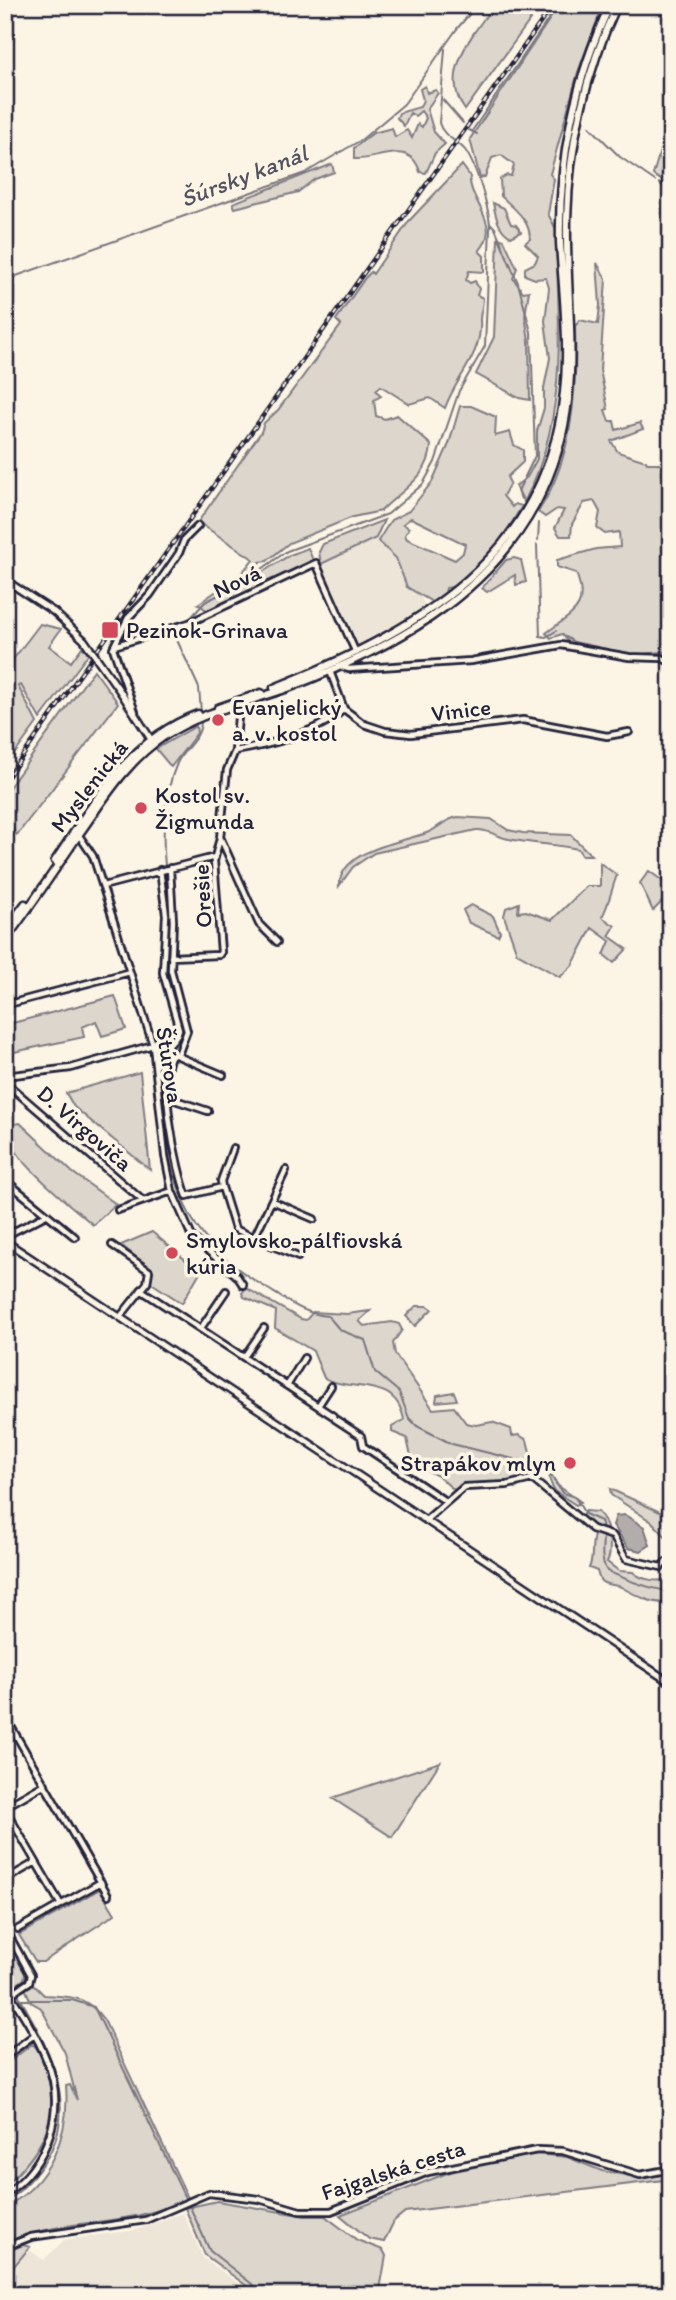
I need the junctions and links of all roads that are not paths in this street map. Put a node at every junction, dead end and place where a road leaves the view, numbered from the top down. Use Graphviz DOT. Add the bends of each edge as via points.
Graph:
graph roads {
  1 [pos="610,5"];
  2 [pos="617,5"];
  3 [pos="198,526"];
  4 [pos="5,580"];
  5 [pos="426,618"];
  6 [pos="114,646"];
  7 [pos="357,654"];
  8 [pos="343,658"];
  9 [pos="671,663"];
  10 [pos="338,666"];
  11 [pos="330,670"];
  12 [pos="239,706"];
  13 [pos="345,709"];
  14 [pos="201,716"];
  15 [pos="138,719"];
  16 [pos="629,732"];
  17 [pos="152,741"];
  18 [pos="235,751"];
  19 [pos="76,833"];
  20 [pos="220,838"];
  21 [pos="215,857"];
  22 [pos="165,869"];
  23 [pos="103,886"];
  24 [pos="5,931"];
  25 [pos="5,940"];
  26 [pos="277,942"];
  27 [pos="171,957"];
  28 [pos="130,972"];
  29 [pos="5,1005"];
  30 [pos="153,1045"];
  31 [pos="163,1050"];
  32 [pos="175,1054"];
  33 [pos="155,1066"];
  34 [pos="223,1075"];
  35 [pos="5,1076"];
  36 [pos="5,1082"];
  37 [pos="169,1098"];
  38 [pos="208,1111"];
  39 [pos="233,1148"];
  40 [pos="286,1170"];
  41 [pos="5,1180"];
  42 [pos="222,1187"];
  43 [pos="172,1191"];
  44 [pos="142,1200"];
  45 [pos="272,1200"];
  46 [pos="118,1210"];
  47 [pos="46,1214"];
  48 [pos="314,1219"];
  49 [pos="75,1237"];
  50 [pos="5,1238"];
  51 [pos="254,1238"];
  52 [pos="112,1245"];
  53 [pos="298,1257"];
  54 [pos="243,1285"];
  55 [pos="141,1290"];
  56 [pos="226,1291"];
  57 [pos="120,1317"];
  58 [pos="201,1328"];
  59 [pos="264,1328"];
  60 [pos="244,1357"];
  61 [pos="304,1358"];
  62 [pos="286,1386"];
  63 [pos="331,1386"];
  64 [pos="318,1406"];
  65 [pos="445,1501"];
  66 [pos="427,1519"];
  67 [pos="666,1562"];
  68 [pos="671,1683"];
  69 [pos="5,1716"];
  70 [pos="45,1784"];
  71 [pos="5,1808"];
  72 [pos="36,1862"];
  73 [pos="5,1880"];
  74 [pos="101,1882"];
  75 [pos="108,1895"];
  76 [pos="61,1905"];
  77 [pos="5,1928"];
  78 [pos="18,1929"];
  79 [pos="5,1986"];
  80 [pos="12,1993"];
  81 [pos="5,1998"];
  82 [pos="34,2035"];
  83 [pos="5,2057"];
  84 [pos="671,2169"];
  85 [pos="5,2194"];
  86 [pos="5,2247"];
  1 -- 5 [label="main road" via="582,79 566,153 560,241 566,369 554,442 530,501 500,547"];
  2 -- 5 [label="main road" via="589,81 570,173 567,240 573,365 561,443 543,490 513,540 478,582"];
  3 -- 6 [label="street" via="150,595 128,618"];
  4 -- 15 [label="street, bridge" via="54,612 85,640"];
  5 -- 7 [label="main road, Myslenická"];
  6 -- 7 [label="street, Nová" via="180,627 316,563"];
  6 -- 15 [label="street" via="116,664"];
  7 -- 8 [label="main road, Myslenická"];
  7 -- 10 [label="main road, Myslenická"];
  8 -- 10 [label="main road"];
  8 -- 14 [label="main road, Myslenická"];
  9 -- 10 [label="street" via="561,645 429,666"];
  10 -- 11 [label="main road, Myslenická"];
  11 -- 12 [label="main road, Myslenická"];
  11 -- 13 [label="street"];
  12 -- 14 [label="main road, Myslenická"];
  12 -- 18 [label="street, Orešie"];
  13 -- 16 [label="street, Vinice" via="368,726 405,734 523,720 607,736"];
  13 -- 18 [label="street" via="319,725"];
  14 -- 17 [label="main road, Myslenická"];
  15 -- 17 [label="street"];
  17 -- 19 [label="main road, Myslenická" via="127,760"];
  18 -- 20 [label="street, Orešie" via="227,770"];
  19 -- 23 [label="street, Štúrova" via="90,849"];
  19 -- 24 [label="main road, Myslenická"];
  19 -- 25 [label="main road, Myslenická"];
  20 -- 21 [label="street, Orešie"];
  20 -- 26 [label="street" via="259,924"];
  21 -- 22 [label="street"];
  21 -- 27 [label="street, Orešie" via="220,954"];
  22 -- 23 [label="street"];
  22 -- 27 [label="street" via="173,921"];
  22 -- 31 [label="street" via="163,973 179,1029"];
  23 -- 28 [label="street, Štúrova"];
  27 -- 32 [label="street" via="173,983 187,1031"];
  28 -- 29 [label="street"];
  28 -- 30 [label="street, Štúrova"];
  30 -- 31 [label="street"];
  30 -- 33 [label="street, Štúrova"];
  30 -- 35 [label="street" via="71,1068"];
  31 -- 32 [label="street"];
  31 -- 33 [label="street"];
  32 -- 34 [label="street"];
  32 -- 37 [label="street" via="166,1068"];
  33 -- 43 [label="street, Štúrova"];
  36 -- 44 [label="street, D. Virgoviča"];
  37 -- 38 [label="street"];
  37 -- 42 [label="street" via="176,1162 187,1196"];
  39 -- 42 [label="street"];
  40 -- 45 [label="street"];
  41 -- 47 [label="street"];
  42 -- 51 [label="street" via="235,1230"];
  43 -- 44 [label="street"];
  43 -- 54 [label="street, Štúrova" via="192,1237"];
  44 -- 46 [label="street"];
  45 -- 48 [label="street"];
  45 -- 51 [label="street"];
  47 -- 49 [label="street"];
  47 -- 50 [label="street"];
  50 -- 57 [label="street"];
  51 -- 53 [label="street"];
  52 -- 55 [label="street" via="148,1268 147,1283"];
  55 -- 57 [label="street"];
  55 -- 58 [label="street"];
  56 -- 58 [label="street"];
  57 -- 66 [label="street"];
  58 -- 60 [label="street"];
  59 -- 60 [label="street"];
  60 -- 62 [label="street"];
  61 -- 62 [label="street"];
  62 -- 64 [label="street"];
  63 -- 64 [label="street"];
  64 -- 65 [label="street" via="360,1436 363,1446"];
  65 -- 66 [label="street"];
  65 -- 67 [label="street" via="464,1486 508,1485 532,1479 602,1533 613,1536 629,1561 653,1567"];
  66 -- 68 [label="street"];
  69 -- 70 [label="street"];
  70 -- 71 [label="street"];
  70 -- 74 [label="street"];
  71 -- 72 [label="street"];
  72 -- 73 [label="street"];
  72 -- 76 [label="street"];
  74 -- 75 [label="street"];
  74 -- 76 [label="street"];
  76 -- 78 [label="street"];
  77 -- 80 [label="street" via="30,1972 29,1982"];
  79 -- 80 [label="street"];
  80 -- 81 [label="street"];
  80 -- 82 [label="street"];
  82 -- 83 [label="street"];
  82 -- 85 [label="street" via="54,2084 51,2131 33,2169"];
  84 -- 86 [label="street, Fajgalská cesta" via="640,2175 563,2151 537,2150 428,2172 331,2211 300,2211 222,2193 204,2194 146,2220 31,2237"];
}
